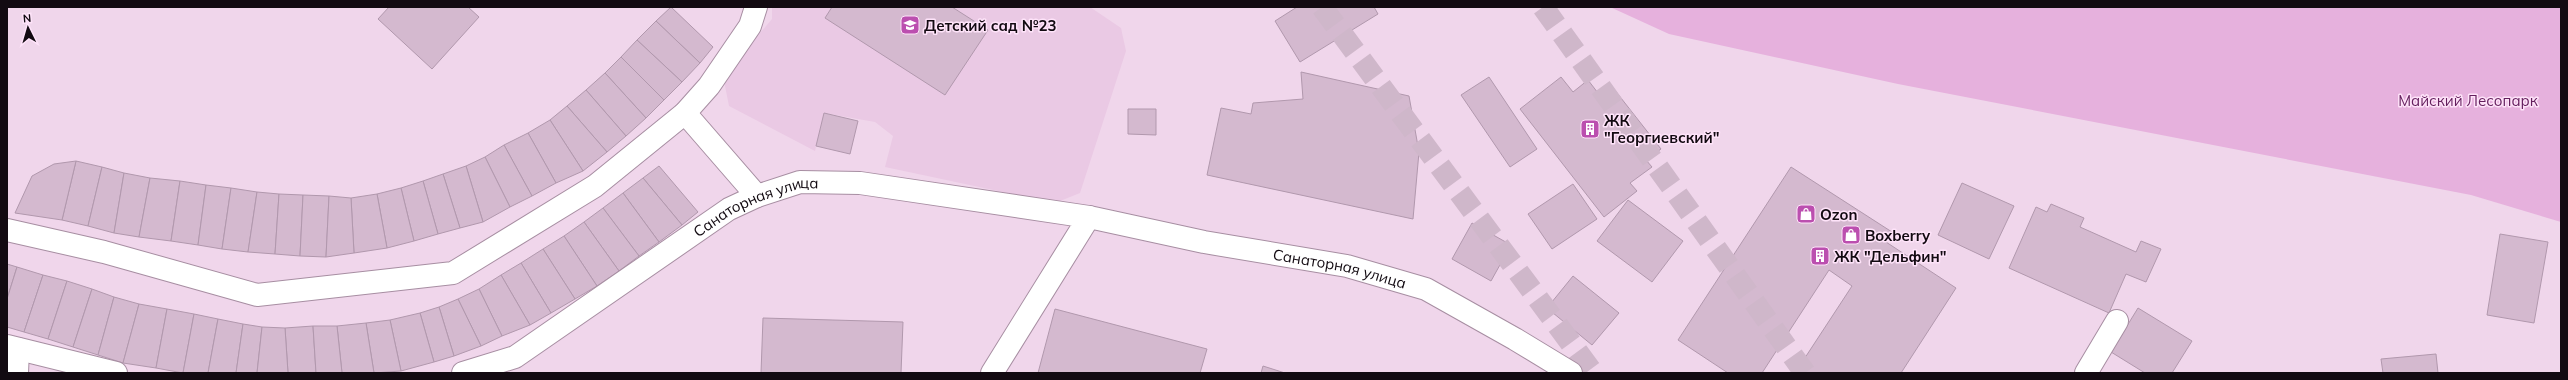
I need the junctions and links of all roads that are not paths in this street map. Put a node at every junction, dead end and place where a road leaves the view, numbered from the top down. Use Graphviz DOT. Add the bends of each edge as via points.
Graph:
graph roads {
  1 [pos="756,7"];
  2 [pos="685,113"];
  3 [pos="757,196"];
  4 [pos="1089,217"];
  5 [pos="7,230"];
  6 [pos="2117,321"];
  7 [pos="13,348"];
  8 [pos="17,373"];
  9 [pos="116,373"];
  10 [pos="463,373"];
  11 [pos="992,373"];
  12 [pos="1571,373"];
  13 [pos="2086,373"];
  1 -- 2 [label="street" via="750,26 709,86"];
  2 -- 3 [label="street"];
  2 -- 5 [label="street" via="595,186 453,273 256,295 104,252"];
  3 -- 4 [label="street, Санаторная улица" via="800,182 860,183"];
  3 -- 10 [label="street, Санаторная улица" via="729,210 515,357"];
  4 -- 11 [label="street"];
  4 -- 12 [label="street, Санаторная улица" via="1197,240 1347,266 1426,289"];
  6 -- 13 [label="street"];
  7 -- 8 [label="street"];
  7 -- 9 [label="street"];
}
